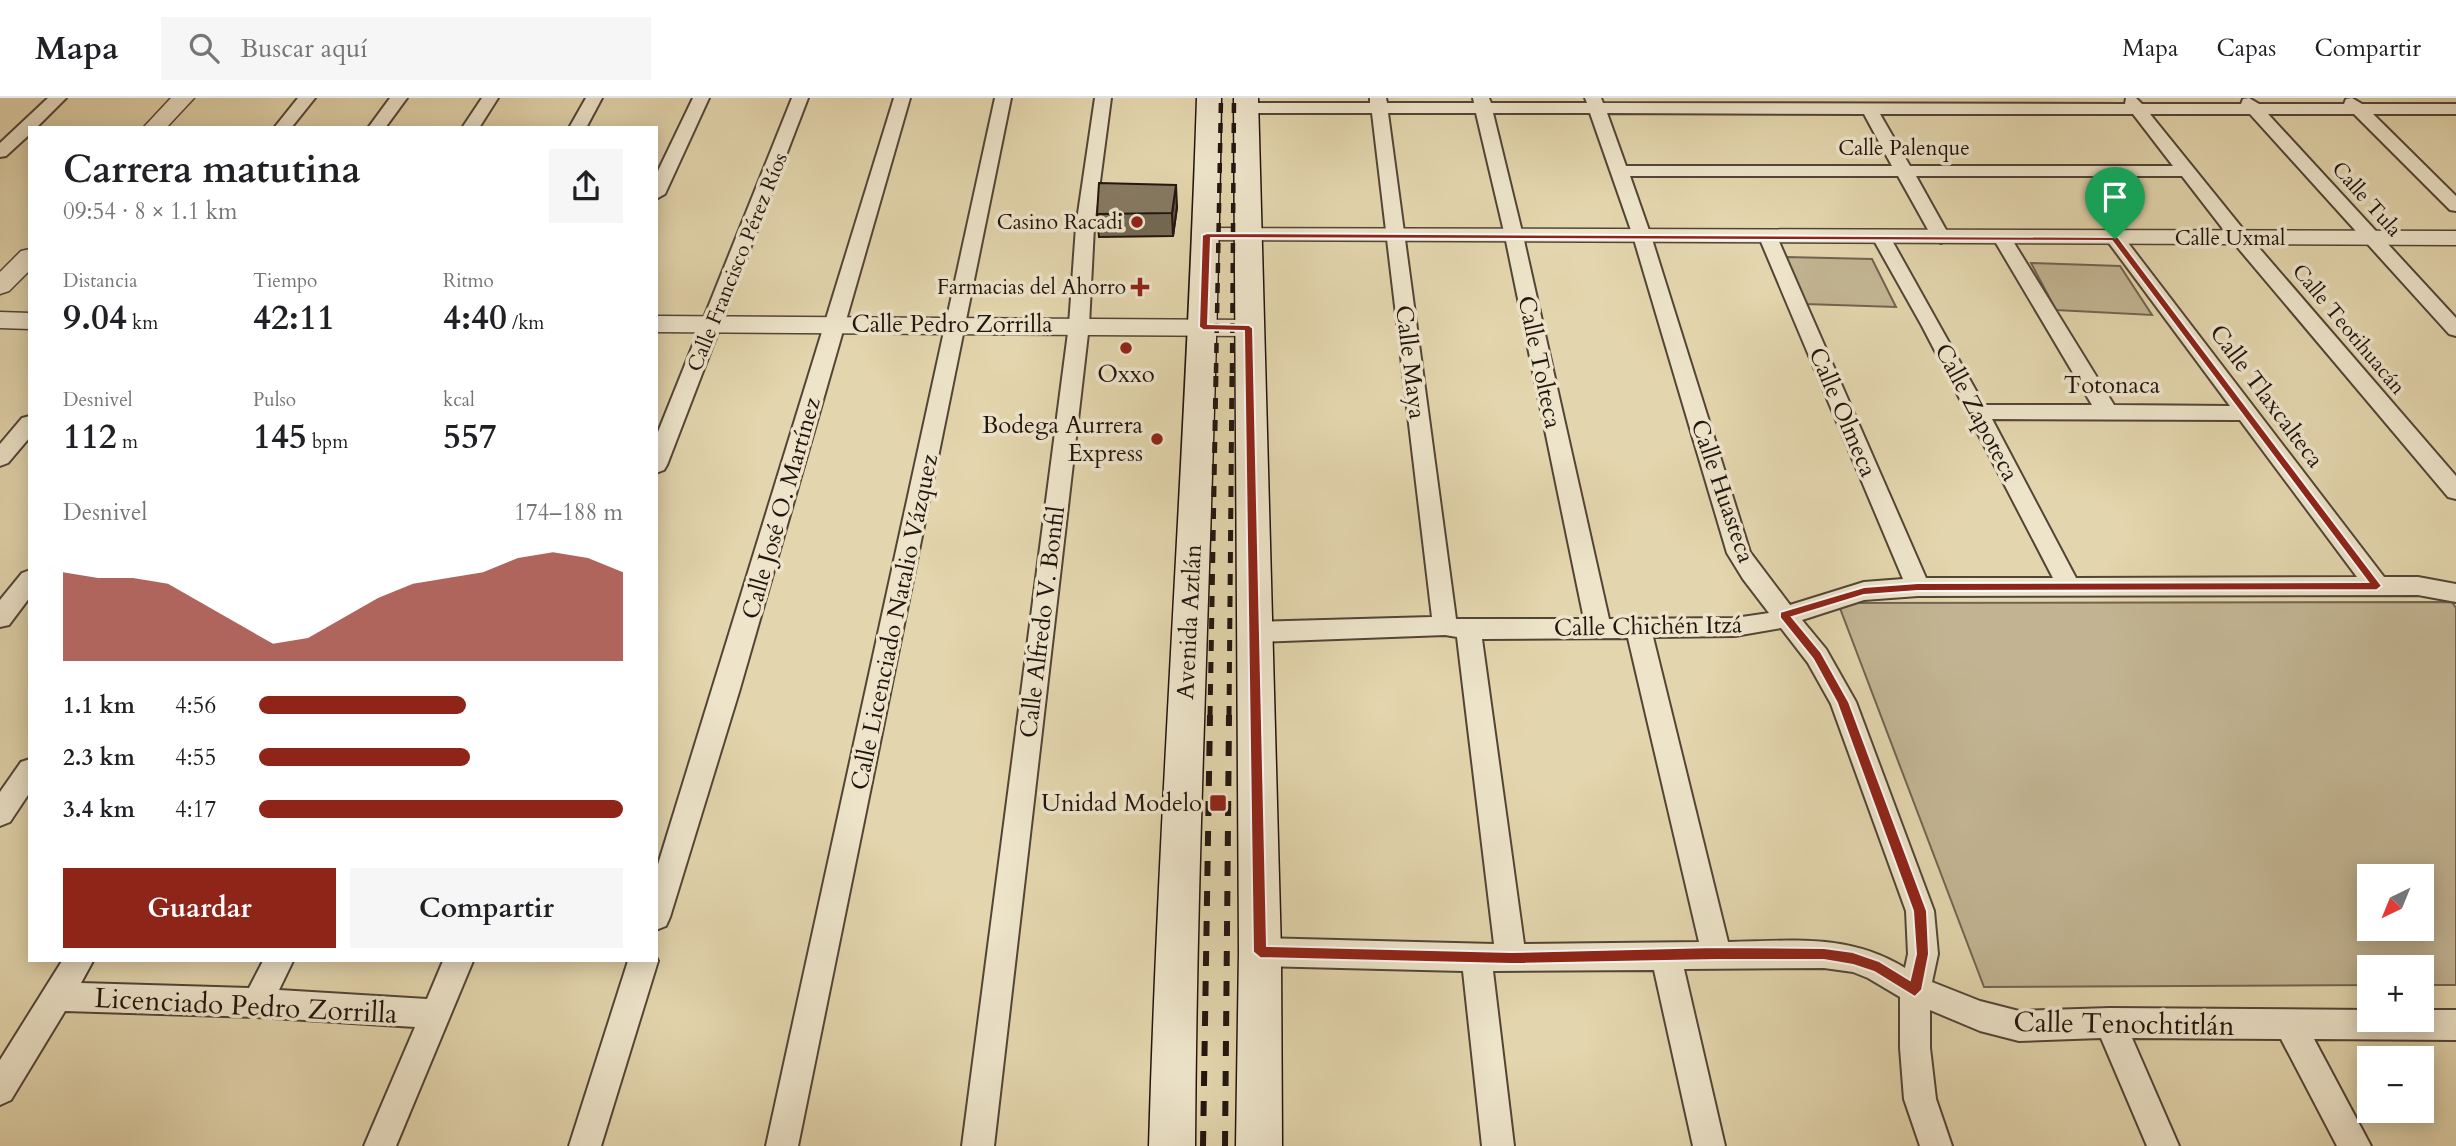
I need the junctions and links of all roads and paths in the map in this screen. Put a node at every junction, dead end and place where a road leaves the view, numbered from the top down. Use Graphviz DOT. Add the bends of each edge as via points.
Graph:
graph roads {
  1 [pos="58,98"];
  2 [pos="183,98"];
  3 [pos="307,98"];
  4 [pos="398,98"];
  5 [pos="490,98"];
  6 [pos="594,98"];
  7 [pos="701,98"];
  8 [pos="800,98"];
  9 [pos="902,98"];
  10 [pos="1003,98"];
  11 [pos="1103,98"];
  12 [pos="1209,98"];
  13 [pos="1246,103"];
  14 [pos="1379,103"];
  15 [pos="1482,103"];
  16 [pos="1595,103"];
  17 [pos="2352,103"];
  18 [pos="1708,104"];
  19 [pos="1812,104"];
  20 [pos="1915,104"];
  21 [pos="2020,104"];
  22 [pos="2134,104"];
  23 [pos="2250,104"];
  24 [pos="2456,109"];
  25 [pos="1870,110"];
  26 [pos="156,126"];
  27 [pos="284,126"];
  28 [pos="377,126"];
  29 [pos="471,126"];
  30 [pos="578,126"];
  31 [pos="0,152"];
  32 [pos="1905,170"];
  33 [pos="1621,171"];
  34 [pos="2186,171"];
  35 [pos="658,190"];
  36 [pos="2456,205"];
  37 [pos="1207,235"];
  38 [pos="1247,235"];
  39 [pos="1395,236"];
  40 [pos="1514,236"];
  41 [pos="1642,236"];
  42 [pos="1768,237"];
  43 [pos="1881,237"];
  44 [pos="1941,237"];
  45 [pos="2371,237"];
  46 [pos="2002,238"];
  47 [pos="2240,238"];
  48 [pos="2456,238"];
  49 [pos="2115,239"];
  50 [pos="28,258"];
  51 [pos="0,286"];
  52 [pos="0,320"];
  53 [pos="28,321"];
  54 [pos="658,324"];
  55 [pos="712,324"];
  56 [pos="835,324"];
  57 [pos="957,324"];
  58 [pos="1079,325"];
  59 [pos="1203,327"];
  60 [pos="1249,328"];
  61 [pos="2456,330"];
  62 [pos="2106,411"];
  63 [pos="1976,412"];
  64 [pos="2248,413"];
  65 [pos="28,425"];
  66 [pos="0,458"];
  67 [pos="658,460"];
  68 [pos="2456,491"];
  69 [pos="28,582"];
  70 [pos="2377,586"];
  71 [pos="1918,587"];
  72 [pos="2070,588"];
  73 [pos="2456,593"];
  74 [pos="1784,615"];
  75 [pos="0,618"];
  76 [pos="1598,626"];
  77 [pos="1639,627"];
  78 [pos="1456,628"];
  79 [pos="1255,632"];
  80 [pos="28,774"];
  81 [pos="0,814"];
  82 [pos="658,912"];
  83 [pos="1260,952"];
  84 [pos="1716,953"];
  85 [pos="1666,955"];
  86 [pos="1476,956"];
  87 [pos="1511,958"];
  88 [pos="77,962"];
  89 [pos="278,962"];
  90 [pos="458,962"];
  91 [pos="643,962"];
  92 [pos="1915,990"];
  93 [pos="56,996"];
  94 [pos="257,1003"];
  95 [pos="435,1014"];
  96 [pos="2110,1023"];
  97 [pos="2456,1024"];
  98 [pos="2290,1025"];
  99 [pos="0,1089"];
  100 [pos="380,1146"];
  101 [pos="585,1146"];
  102 [pos="782,1146"];
  103 [pos="978,1146"];
  104 [pos="1172,1146"];
  105 [pos="1259,1146"];
  106 [pos="1498,1146"];
  107 [pos="1709,1146"];
  108 [pos="1936,1146"];
  109 [pos="2163,1146"];
  110 [pos="2355,1146"];
  1 -- 31 [label="street"];
  2 -- 26 [label="street"];
  3 -- 27 [label="street"];
  4 -- 28 [label="street"];
  5 -- 29 [label="street"];
  6 -- 30 [label="street"];
  7 -- 35 [label="street"];
  8 -- 55 [label="street, Calle Francisco Pérez Ríos"];
  9 -- 56 [label="street, Calle José O. Martínez"];
  10 -- 57 [label="street, Calle Licenciado Natalio Vázquez"];
  11 -- 58 [label="street, Calle Alfredo V. Bonfil" via="1085,227"];
  12 -- 37 [label="main road, Avenida Aztlán"];
  13 -- 14 [label="street"];
  13 -- 38 [label="main road"];
  14 -- 15 [label="street"];
  14 -- 39 [label="street, Calle Maya"];
  15 -- 16 [label="street"];
  15 -- 40 [label="street, Calle Tolteca"];
  16 -- 18 [label="street"];
  16 -- 33 [label="street, Calle Huasteca"];
  17 -- 23 [label="street"];
  17 -- 24 [label="street"];
  17 -- 36 [label="street"];
  18 -- 19 [label="street"];
  19 -- 25 [label="street"];
  20 -- 21 [label="street"];
  20 -- 25 [label="street"];
  21 -- 22 [label="street"];
  22 -- 23 [label="street"];
  22 -- 34 [label="street, Calle Teotihuacán"];
  23 -- 45 [label="street, Calle Tula"];
  25 -- 32 [label="street"];
  32 -- 33 [label="street, Calle Palenque"];
  32 -- 34 [label="street, Calle Palenque"];
  32 -- 44 [label="street"];
  33 -- 41 [label="street, Calle Huasteca"];
  34 -- 47 [label="street, Calle Teotihuacán"];
  37 -- 38 [label="street, Calle Uxmal"];
  37 -- 59 [label="main road, Avenida Aztlán"];
  38 -- 39 [label="street, Calle Uxmal"];
  38 -- 60 [label="main road"];
  39 -- 40 [label="street, Calle Uxmal"];
  39 -- 78 [label="street, Calle Maya"];
  40 -- 41 [label="street, Calle Uxmal"];
  40 -- 76 [label="street, Calle Tolteca"];
  41 -- 42 [label="street, Calle Uxmal"];
  41 -- 74 [label="street, Calle Huasteca" via="1739,553"];
  42 -- 43 [label="street, Calle Uxmal"];
  42 -- 71 [label="street, Calle Olmeca"];
  43 -- 44 [label="street, Calle Uxmal"];
  43 -- 63 [label="street, Calle Zapoteca"];
  44 -- 46 [label="street, Calle Uxmal"];
  45 -- 47 [label="street, Calle Uxmal"];
  45 -- 48 [label="street, Calle Uxmal"];
  45 -- 61 [label="street, Calle Tula"];
  46 -- 49 [label="street, Calle Uxmal"];
  46 -- 62 [label="street"];
  47 -- 49 [label="street, Calle Uxmal"];
  47 -- 68 [label="street, Calle Teotihuacán"];
  49 -- 64 [label="street, Calle Tlaxcalteca"];
  50 -- 51 [label="street"];
  52 -- 53 [label="street"];
  54 -- 55 [label="street, Calle Pedro Zorrilla"];
  55 -- 56 [label="street, Calle Pedro Zorrilla"];
  55 -- 67 [label="street, Calle Francisco Pérez Ríos"];
  56 -- 57 [label="street, Calle Pedro Zorrilla"];
  56 -- 82 [label="street, Calle José O. Martínez"];
  57 -- 58 [label="street, Calle Pedro Zorrilla"];
  57 -- 102 [label="street, Calle Licenciado Natalio Vázquez"];
  58 -- 59 [label="street, Calle Pedro Zorrilla"];
  58 -- 103 [label="street, Calle Alfredo V. Bonfil"];
  59 -- 60 [label="street, Calle Pedro Zorrilla"];
  59 -- 104 [label="main road, Avenida Aztlán" via="1176,906"];
  60 -- 79 [label="main road"];
  62 -- 63 [label="street, Totonaca"];
  62 -- 64 [label="street, Totonaca"];
  63 -- 72 [label="street, Calle Zapoteca"];
  64 -- 70 [label="street, Calle Tlaxcalteca"];
  65 -- 66 [label="street"];
  69 -- 75 [label="street"];
  70 -- 72 [label="street, Calle Chichén Itzá"];
  70 -- 73 [label="street, Calle Chichén Itzá" via="2418,586"];
  71 -- 72 [label="street, Calle Chichén Itzá"];
  71 -- 74 [label="street, Calle Chichén Itzá" via="1864,591"];
  74 -- 77 [label="street, Calle Chichén Itzá" via="1767,624 1735,627"];
  74 -- 92 [label="street, Calle Huasteca" via="1817,656 1843,702 1920,911 1923,954"];
  76 -- 77 [label="street, Calle Chichén Itzá"];
  76 -- 78 [label="street, Calle Chichén Itzá"];
  77 -- 84 [label="street"];
  78 -- 79 [label="street, Calle Chichén Itzá"];
  78 -- 87 [label="street, Calle Maya"];
  79 -- 83 [label="main road"];
  80 -- 81 [label="street"];
  83 -- 86 [label="street, Calle Tenochtitlán"];
  83 -- 105 [label="main road"];
  84 -- 85 [label="street, Calle Tenochtitlán"];
  84 -- 92 [label="street, Calle Tenochtitlán" via="1853,958"];
  85 -- 87 [label="street, Calle Tenochtitlán"];
  85 -- 107 [label="street"];
  86 -- 87 [label="street, Calle Tenochtitlán"];
  86 -- 106 [label="street"];
  88 -- 93 [label="street"];
  89 -- 94 [label="street"];
  90 -- 95 [label="street"];
  91 -- 101 [label="street"];
  92 -- 96 [label="street, Calle Tenochtitlán" via="2019,1026"];
  92 -- 108 [label="street, Calle Huasteca" via="1920,1099"];
  93 -- 94 [label="street, Licenciado Pedro Zorrilla"];
  93 -- 99 [label="street"];
  94 -- 95 [label="street, Licenciado Pedro Zorrilla"];
  95 -- 100 [label="street"];
  96 -- 98 [label="street, Calle Tenochtitlán"];
  96 -- 109 [label="street"];
  97 -- 98 [label="street, Calle Tenochtitlán"];
  98 -- 110 [label="street"];
}
